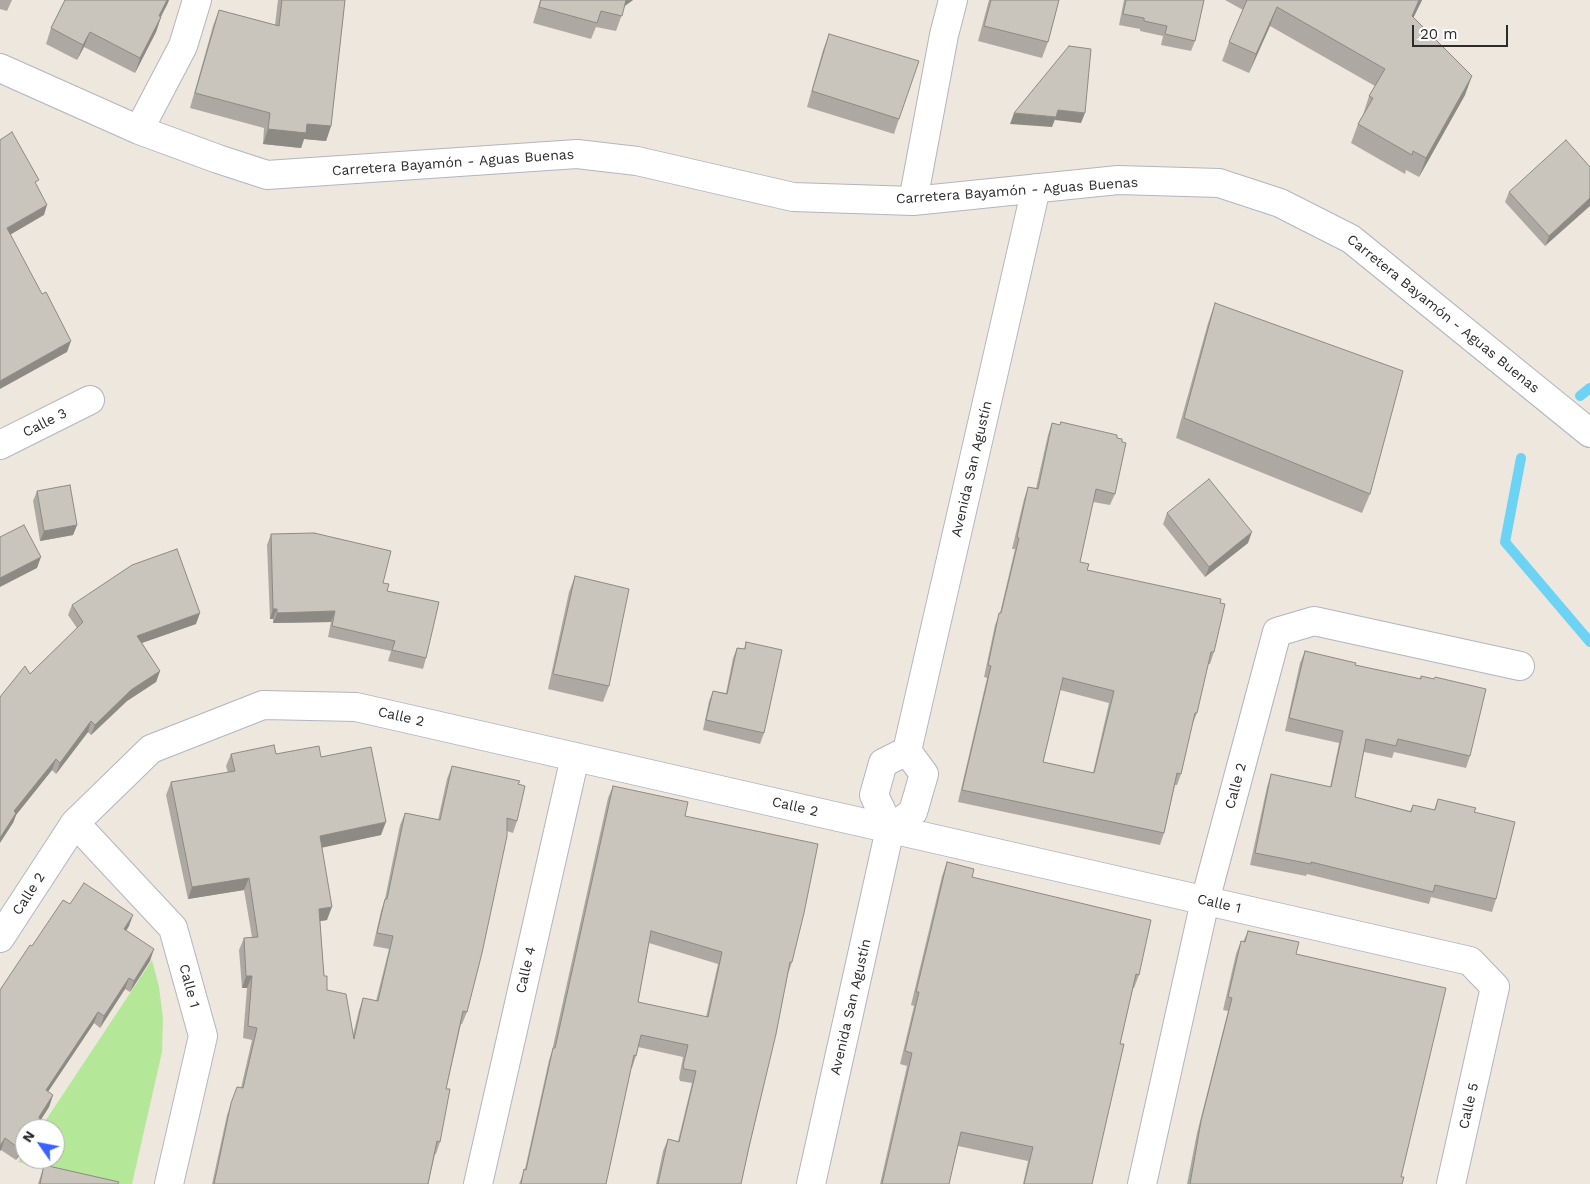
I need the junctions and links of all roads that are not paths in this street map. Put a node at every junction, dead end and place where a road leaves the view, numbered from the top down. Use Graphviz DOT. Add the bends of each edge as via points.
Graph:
graph roads {
  1 [pos="197,0"];
  2 [pos="953,0"];
  3 [pos="0,68"];
  4 [pos="139,130"];
  5 [pos="1036,188"];
  6 [pos="913,201"];
  7 [pos="90,400"];
  8 [pos="1590,433"];
  9 [pos="0,446"];
  10 [pos="1520,666"];
  11 [pos="908,751"];
  12 [pos="575,757"];
  13 [pos="75,823"];
  14 [pos="890,829"];
  15 [pos="1205,901"];
  16 [pos="0,938"];
  17 [pos="1486,1029"];
  18 [pos="169,1184"];
  19 [pos="478,1184"];
  20 [pos="811,1184"];
  21 [pos="1142,1184"];
  22 [pos="1451,1184"];
  1 -- 4 [label="street" via="183,46"];
  2 -- 6 [label="street"];
  3 -- 4 [label="street, Carretera Bayamón - Aguas Buenas"];
  4 -- 6 [label="street, Carretera Bayamón - Aguas Buenas" via="267,175 577,154 637,161 794,197"];
  5 -- 6 [label="street, Carretera Bayamón - Aguas Buenas"];
  5 -- 8 [label="street, Carretera Bayamón - Aguas Buenas" via="1118,180 1219,183 1280,203 1351,239"];
  5 -- 11 [label="street, Avenida San Agustín"];
  7 -- 9 [label="street, Calle 3"];
  10 -- 15 [label="street, Calle 2" via="1314,621 1277,632"];
  11 -- 14 [label="street" via="924,774 913,812"];
  11 -- 14 [label="street" via="883,762 874,795"];
  12 -- 13 [label="street, Calle 2" via="356,707 263,705 151,749"];
  12 -- 14 [label="street, Calle 2"];
  12 -- 19 [label="street, Calle 4"];
  13 -- 16 [label="street, Calle 2"];
  13 -- 18 [label="street, Calle 1" via="173,928 202,1036"];
  14 -- 15 [label="street, Calle 1"];
  14 -- 20 [label="street, Avenida San Agustín"];
  15 -- 17 [label="street, Calle 1" via="1470,960 1495,987"];
  15 -- 21 [label="street, Calle 2"];
  17 -- 22 [label="street, Calle 5"];
}
